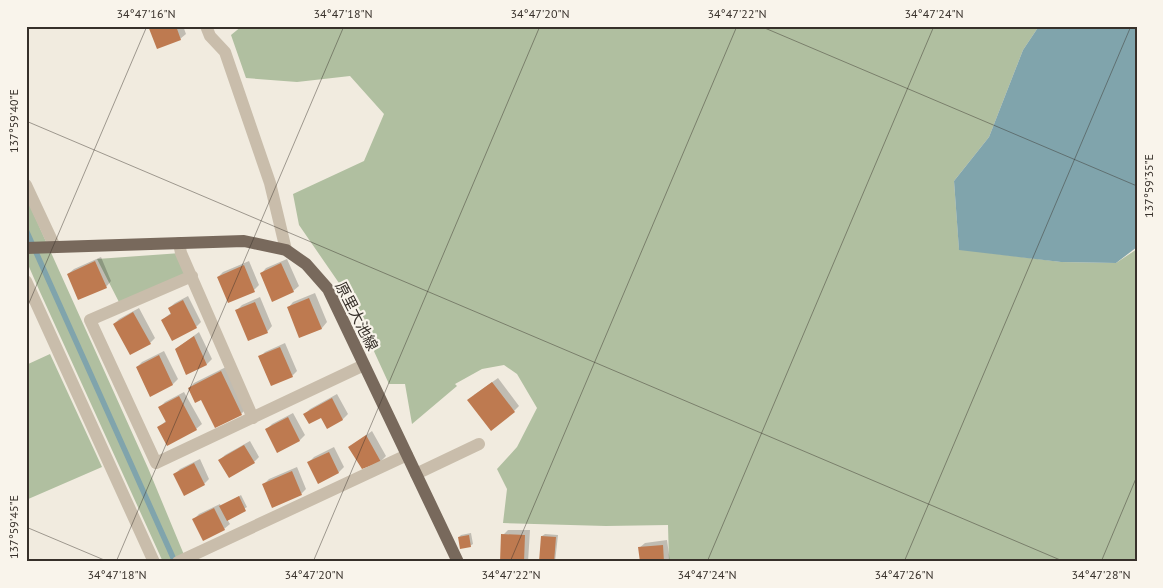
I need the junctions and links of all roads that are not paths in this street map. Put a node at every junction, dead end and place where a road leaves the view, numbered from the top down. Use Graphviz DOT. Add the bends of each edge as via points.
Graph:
graph roads {
  1 [pos="206,26"];
  2 [pos="26,185"];
  3 [pos="179,243"];
  4 [pos="50,247"];
  5 [pos="26,248"];
  6 [pos="286,250"];
  7 [pos="192,276"];
  8 [pos="26,281"];
  9 [pos="364,365"];
  10 [pos="252,418"];
  11 [pos="479,444"];
  12 [pos="407,455"];
  13 [pos="416,474"];
  14 [pos="180,561"];
  15 [pos="154,562"];
  16 [pos="458,562"];
  1 -- 6 [label="street" via="210,36 225,52 270,184"];
  2 -- 4 [label="street"];
  3 -- 4 [label="main road, 原里大池線"];
  3 -- 6 [label="main road, 原里大池線" via="244,242"];
  3 -- 7 [label="street"];
  4 -- 5 [label="main road, 原里大池線"];
  6 -- 9 [label="main road, 原里大池線" via="306,264 328,289"];
  7 -- 10 [label="street"];
  7 -- 10 [label="street" via="90,320 156,463"];
  8 -- 15 [label="street"];
  9 -- 10 [label="street"];
  9 -- 12 [label="main road, 原里大池線"];
  11 -- 13 [label="street"];
  12 -- 13 [label="main road, 原里大池線"];
  12 -- 14 [label="street"];
  13 -- 16 [label="main road, 原里大池線"];
}
